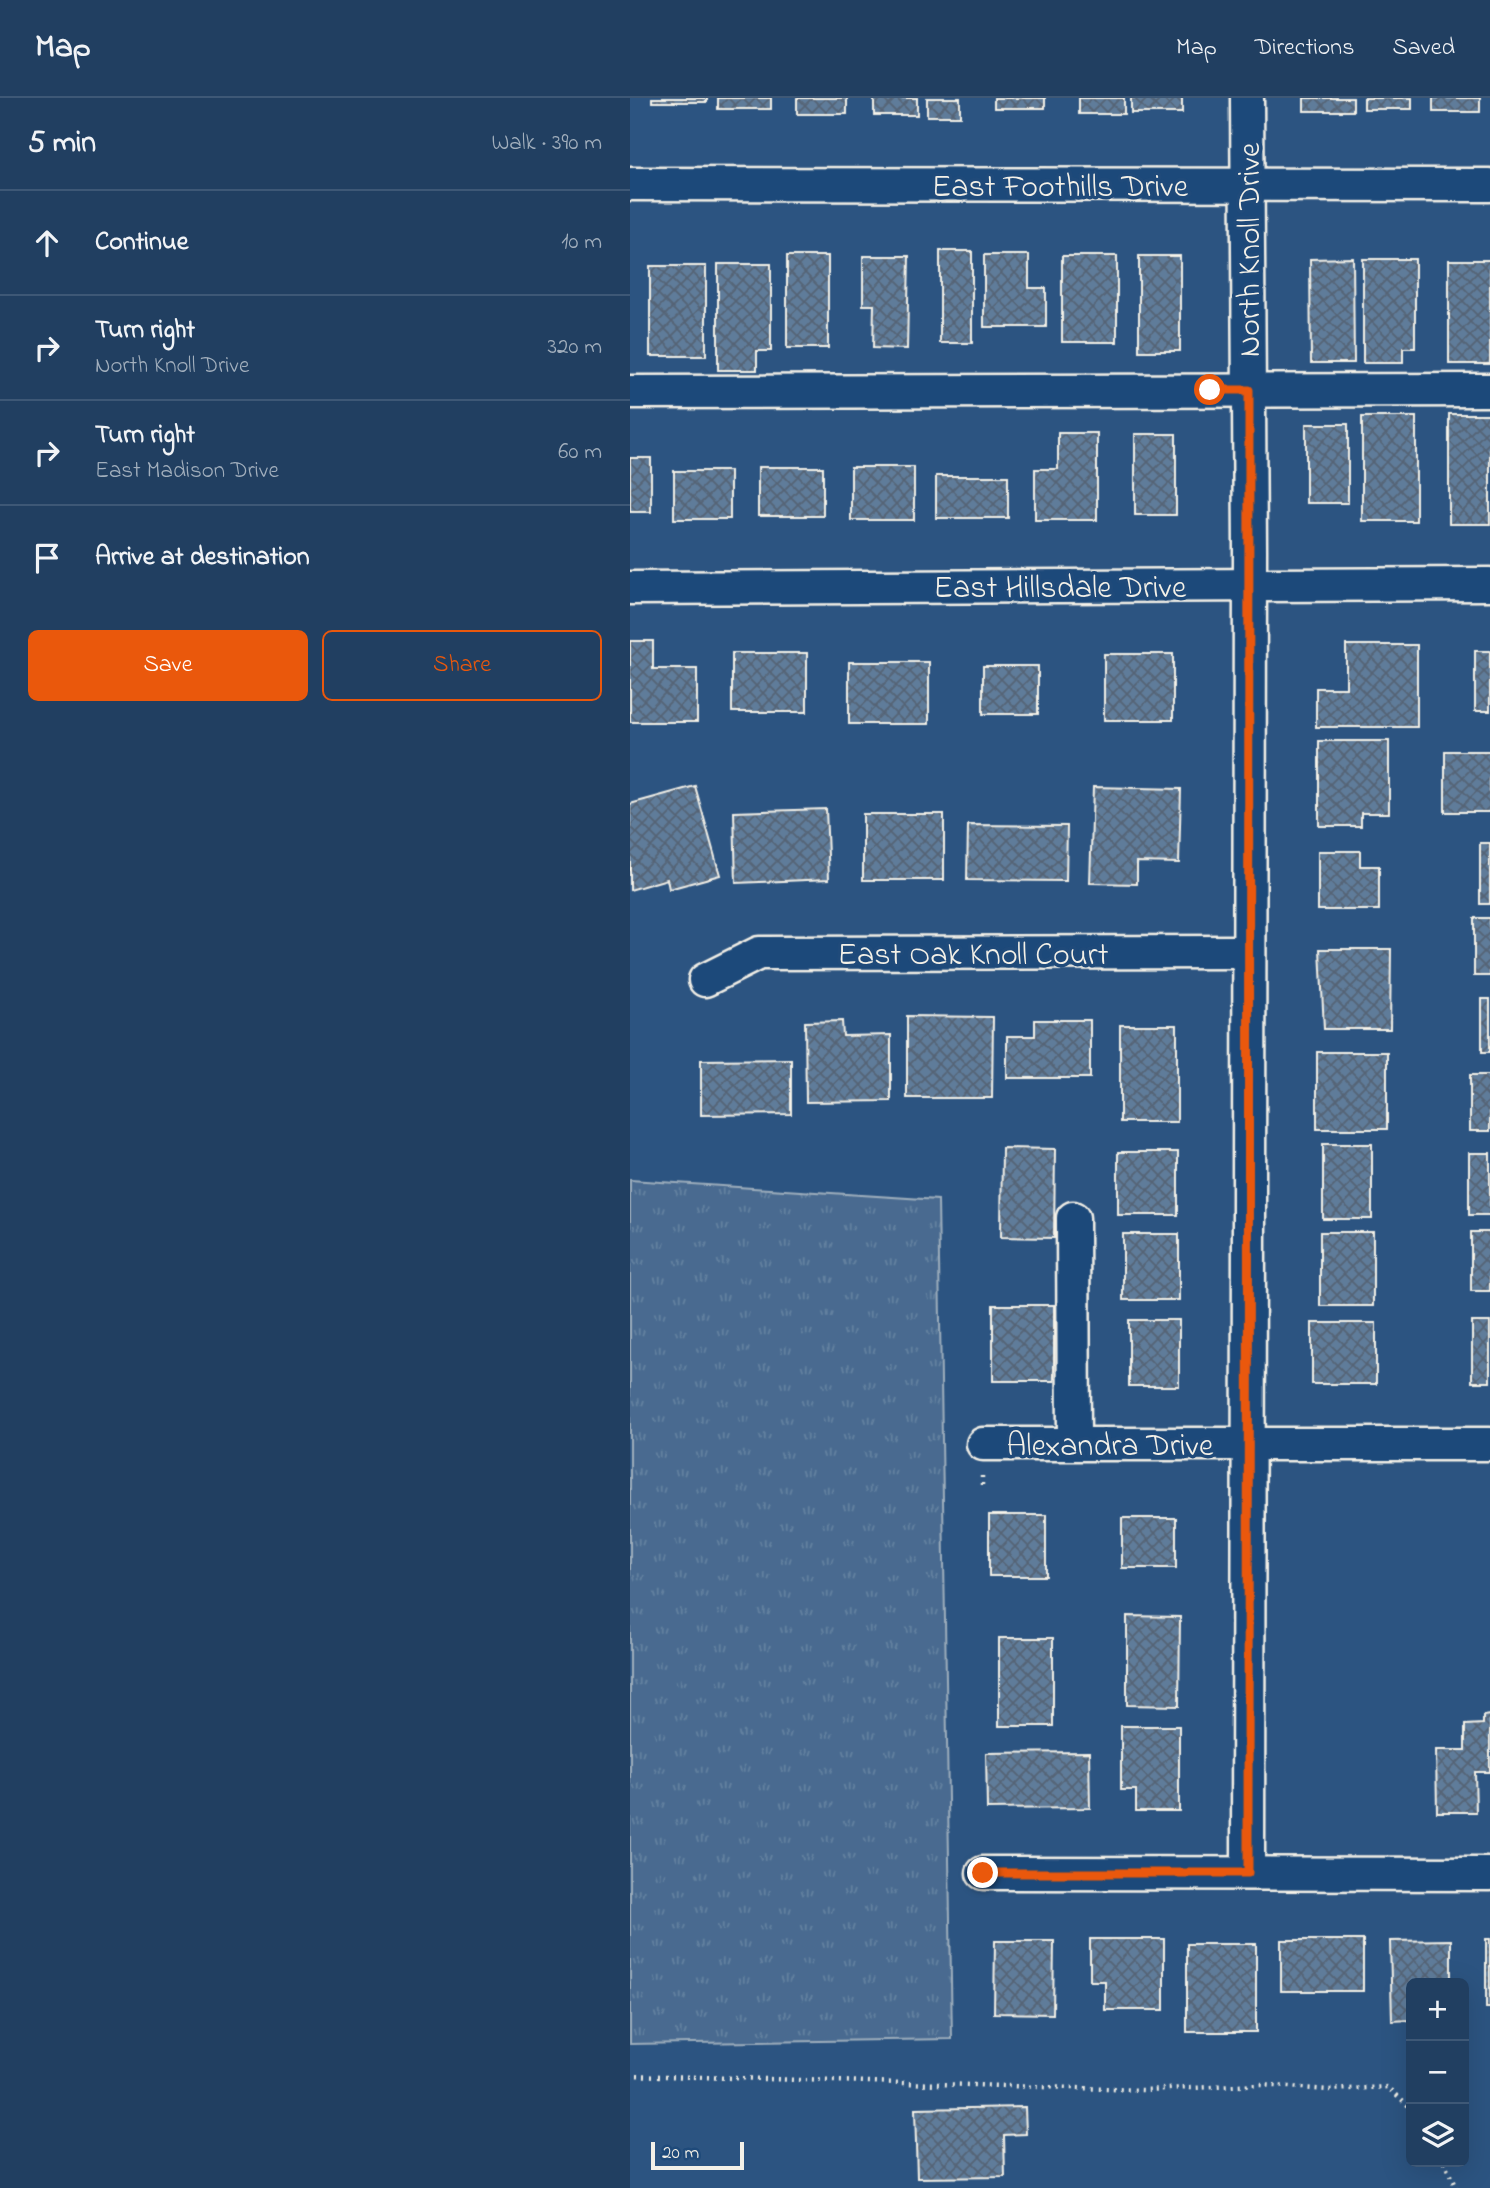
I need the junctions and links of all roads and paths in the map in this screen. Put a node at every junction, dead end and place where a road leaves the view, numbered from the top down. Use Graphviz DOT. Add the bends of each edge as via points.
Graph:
graph roads {
  1 [pos="1247,98"];
  2 [pos="630,184"];
  3 [pos="1490,184"];
  4 [pos="1247,185"];
  5 [pos="1249,390"];
  6 [pos="1490,390"];
  7 [pos="630,392"];
  8 [pos="1490,584"];
  9 [pos="1250,585"];
  10 [pos="630,588"];
  11 [pos="1248,952"];
  12 [pos="705,980"];
  13 [pos="1073,1218"];
  14 [pos="1074,1443"];
  15 [pos="983,1444"];
  16 [pos="1249,1444"];
  17 [pos="1490,1444"];
  18 [pos="983,1873"];
  19 [pos="1248,1873"];
  20 [pos="1490,1874"];
  21 [pos="630,2076"];
  22 [pos="1407,2104"];
  23 [pos="1446,2167"];
  24 [pos="1457,2188"];
  1 -- 4 [label="street, North Knoll Drive"];
  2 -- 4 [label="street, East Foothills Drive"];
  3 -- 4 [label="street, East Foothills Drive"];
  4 -- 5 [label="street, North Knoll Drive"];
  5 -- 6 [label="street"];
  5 -- 7 [label="street"];
  5 -- 9 [label="street, North Knoll Drive"];
  8 -- 9 [label="street, East Hillsdale Drive"];
  9 -- 10 [label="street, East Hillsdale Drive"];
  9 -- 11 [label="street, North Knoll Drive"];
  11 -- 12 [label="street, East Oak Knoll Court" via="760,953"];
  11 -- 16 [label="street, North Knoll Drive"];
  13 -- 14 [label="street"];
  14 -- 15 [label="street, Alexandra Drive"];
  14 -- 16 [label="street, Alexandra Drive"];
  16 -- 17 [label="street, Alexandra Drive"];
  16 -- 19 [label="street, North Knoll Drive"];
  18 -- 19 [label="street"];
  19 -- 20 [label="street"];
  21 -- 22 [label="path" via="1143,2090 1261,2085 1329,2090 1388,2087"];
  23 -- 24 [label="path"];
}
